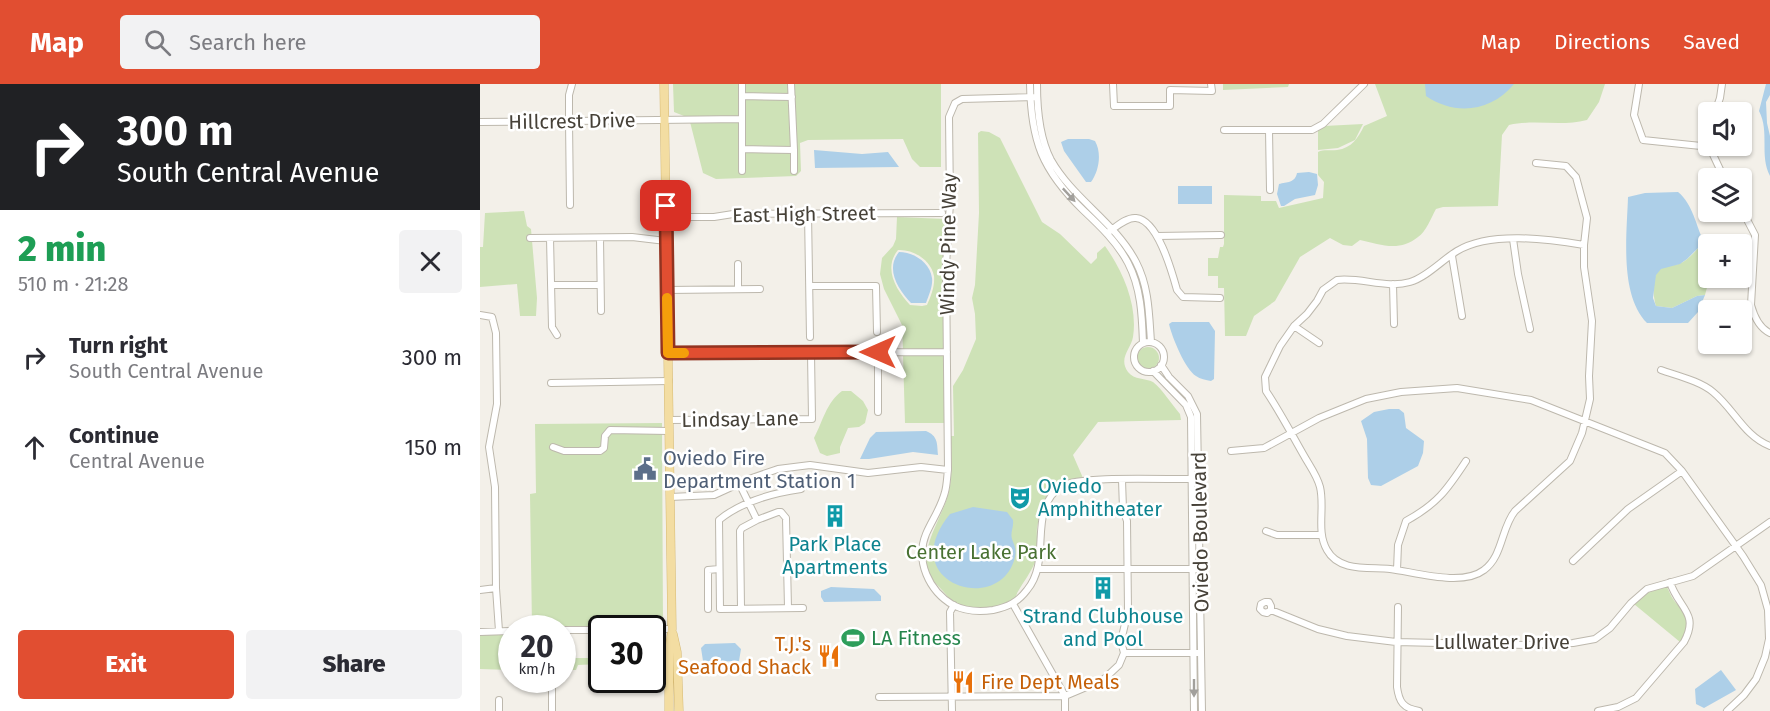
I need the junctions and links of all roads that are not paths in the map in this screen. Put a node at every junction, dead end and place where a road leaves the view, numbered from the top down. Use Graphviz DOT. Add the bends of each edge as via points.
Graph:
graph roads {
  1 [pos="572,84"];
  2 [pos="664,84"];
  3 [pos="742,84"];
  4 [pos="791,84"];
  5 [pos="1030,84"];
  6 [pos="1037,84"];
  7 [pos="1113,84"];
  8 [pos="1211,84"];
  9 [pos="1364,84"];
  10 [pos="1639,84"];
  11 [pos="1722,84"];
  12 [pos="742,96"];
  13 [pos="792,97"];
  14 [pos="1034,97"];
  15 [pos="1718,102"];
  16 [pos="742,119"];
  17 [pos="664,120"];
  18 [pos="568,121"];
  19 [pos="480,122"];
  20 [pos="1224,130"];
  21 [pos="1269,130"];
  22 [pos="1698,146"];
  23 [pos="742,150"];
  24 [pos="794,150"];
  25 [pos="1536,163"];
  26 [pos="742,171"];
  27 [pos="794,171"];
  28 [pos="1270,190"];
  29 [pos="570,205"];
  30 [pos="808,213"];
  31 [pos="942,213"];
  32 [pos="666,217"];
  33 [pos="1748,222"];
  34 [pos="1110,231"];
  35 [pos="1221,235"];
  36 [pos="1157,237"];
  37 [pos="530,238"];
  38 [pos="550,238"];
  39 [pos="600,238"];
  40 [pos="1514,239"];
  41 [pos="666,244"];
  42 [pos="1584,245"];
  43 [pos="1452,256"];
  44 [pos="738,264"];
  45 [pos="1393,284"];
  46 [pos="551,285"];
  47 [pos="600,285"];
  48 [pos="810,286"];
  49 [pos="738,289"];
  50 [pos="759,289"];
  51 [pos="667,290"];
  52 [pos="1220,298"];
  53 [pos="601,311"];
  54 [pos="480,315"];
  55 [pos="1462,315"];
  56 [pos="1394,324"];
  57 [pos="1294,326"];
  58 [pos="1530,329"];
  59 [pos="877,332"];
  60 [pos="1770,333"];
  61 [pos="557,335"];
  62 [pos="810,337"];
  63 [pos="1151,342"];
  64 [pos="1143,343"];
  65 [pos="1319,343"];
  66 [pos="878,352"];
  67 [pos="946,352"];
  68 [pos="668,353"];
  69 [pos="811,353"];
  70 [pos="1161,365"];
  71 [pos="1661,370"];
  72 [pos="1153,371"];
  73 [pos="669,381"];
  74 [pos="551,383"];
  75 [pos="878,412"];
  76 [pos="669,420"];
  77 [pos="1585,422"];
  78 [pos="669,431"];
  79 [pos="1291,433"];
  80 [pos="1770,446"];
  81 [pos="553,447"];
  82 [pos="1231,451"];
  83 [pos="1466,461"];
  84 [pos="948,470"];
  85 [pos="1682,471"];
  86 [pos="1196,479"];
  87 [pos="1122,480"];
  88 [pos="739,483"];
  89 [pos="801,489"];
  90 [pos="670,497"];
  91 [pos="749,503"];
  92 [pos="757,520"];
  93 [pos="1770,522"];
  94 [pos="1266,531"];
  95 [pos="1322,535"];
  96 [pos="1736,546"];
  97 [pos="1573,561"];
  98 [pos="719,568"];
  99 [pos="1039,569"];
  100 [pos="1127,569"];
  101 [pos="1197,569"];
  102 [pos="1397,570"];
  103 [pos="1670,582"];
  104 [pos="496,588"];
  105 [pos="480,590"];
  106 [pos="1013,604"];
  107 [pos="954,605"];
  108 [pos="1398,607"];
  109 [pos="741,608"];
  110 [pos="788,608"];
  111 [pos="803,608"];
  112 [pos="708,609"];
  113 [pos="1271,610"];
  114 [pos="498,617"];
  115 [pos="666,629"];
  116 [pos="672,629"];
  117 [pos="498,631"];
  118 [pos="480,632"];
  119 [pos="1396,642"];
  120 [pos="1124,653"];
  121 [pos="1194,653"];
  122 [pos="1202,653"];
  123 [pos="552,693"];
  124 [pos="951,696"];
  125 [pos="1065,696"];
  126 [pos="879,697"];
  127 [pos="499,700"];
  128 [pos="499,711"];
  129 [pos="552,711"];
  130 [pos="669,711"];
  131 [pos="679,711"];
  132 [pos="952,711"];
  133 [pos="1065,711"];
  134 [pos="1194,711"];
  135 [pos="1202,711"];
  136 [pos="1419,711"];
  137 [pos="1598,711"];
  138 [pos="1727,711"];
  1 -- 18 [label="street"];
  2 -- 17 [label="main road"];
  3 -- 12 [label="street"];
  4 -- 13 [label="street"];
  5 -- 14 [label="street"];
  6 -- 14 [label="street"];
  7 -- 8 [label="street" via="1114,106 1124,107 1170,106 1170,90 1212,91"];
  9 -- 21 [label="street" via="1317,128"];
  10 -- 22 [label="street" via="1634,115 1642,140"];
  11 -- 15 [label="street"];
  12 -- 13 [label="street"];
  12 -- 16 [label="street"];
  13 -- 24 [label="street"];
  14 -- 34 [label="street" via="1052,160"];
  14 -- 67 [label="street, Windy Pine Way" via="969,98 955,103 951,109"];
  16 -- 17 [label="street, Hillcrest Drive"];
  16 -- 23 [label="street"];
  17 -- 18 [label="street, Hillcrest Drive"];
  17 -- 32 [label="main road"];
  18 -- 19 [label="street, Hillcrest Drive"];
  18 -- 29 [label="street"];
  20 -- 21 [label="street"];
  21 -- 28 [label="street"];
  23 -- 24 [label="street"];
  23 -- 26 [label="street"];
  24 -- 27 [label="street"];
  25 -- 42 [label="street" via="1566,166 1576,177 1587,218"];
  30 -- 31 [label="street, East High Street"];
  30 -- 32 [label="street, East High Street"];
  30 -- 48 [label="street"];
  32 -- 41 [label="main road"];
  33 -- 60 [label="street" via="1755,235 1751,305 1754,316"];
  34 -- 36 [label="street" via="1135,218 1150,225"];
  34 -- 63 [label="street" via="1136,262 1145,284"];
  34 -- 64 [label="street" via="1134,278 1141,304"];
  35 -- 36 [label="street"];
  36 -- 52 [label="street" via="1183,297"];
  37 -- 38 [label="street"];
  38 -- 39 [label="street"];
  38 -- 46 [label="street"];
  39 -- 41 [label="street" via="632,237"];
  39 -- 47 [label="street"];
  40 -- 42 [label="street"];
  40 -- 43 [label="street" via="1473,244"];
  40 -- 58 [label="street"];
  41 -- 51 [label="main road"];
  42 -- 77 [label="street" via="1592,321 1590,399"];
  43 -- 45 [label="street" via="1411,282"];
  43 -- 55 [label="street"];
  44 -- 49 [label="street"];
  45 -- 56 [label="street"];
  45 -- 57 [label="street" via="1337,280 1323,290"];
  46 -- 47 [label="street"];
  46 -- 61 [label="street" via="552,327"];
  47 -- 53 [label="street"];
  48 -- 59 [label="street" via="876,286"];
  48 -- 62 [label="street"];
  49 -- 50 [label="street"];
  49 -- 51 [label="street"];
  51 -- 68 [label="main road"];
  54 -- 104 [label="street" via="492,317 496,333 497,404 489,447 495,487"];
  57 -- 65 [label="street"];
  57 -- 79 [label="street" via="1265,376 1266,391"];
  63 -- 64 [label="street"];
  63 -- 70 [label="street" via="1161,348"];
  64 -- 72 [label="street" via="1135,351 1135,363 1145,371"];
  66 -- 67 [label="street"];
  66 -- 69 [label="street"];
  66 -- 75 [label="street"];
  67 -- 84 [label="street, Windy Pine Way"];
  68 -- 69 [label="street"];
  68 -- 73 [label="main road"];
  69 -- 76 [label="street, Lindsay Lane" via="812,418"];
  70 -- 72 [label="street"];
  70 -- 86 [label="street, Oviedo Boulevard" via="1188,396 1197,414"];
  71 -- 80 [label="street" via="1711,390 1749,433"];
  72 -- 86 [label="street, Oviedo Boulevard" via="1186,405 1191,417"];
  73 -- 74 [label="street"];
  73 -- 76 [label="main road"];
  76 -- 78 [label="main road"];
  77 -- 79 [label="street" via="1516,396 1457,388 1423,389 1358,402"];
  77 -- 85 [label="street" via="1665,453"];
  77 -- 102 [label="street" via="1570,461 1509,519 1501,546 1486,569 1473,577 1435,577"];
  78 -- 81 [label="street" via="610,430 600,451 564,451"];
  78 -- 90 [label="main road"];
  79 -- 82 [label="street" via="1264,448"];
  79 -- 95 [label="street" via="1317,479"];
  83 -- 102 [label="street" via="1446,492 1406,521 1398,545"];
  84 -- 88 [label="street" via="921,467 868,473 810,465 778,469"];
  84 -- 107 [label="street, Windy Pine Way" via="945,491 925,536 923,552 930,585"];
  85 -- 96 [label="street"];
  85 -- 97 [label="street" via="1628,509"];
  86 -- 87 [label="street"];
  86 -- 101 [label="street, Oviedo Boulevard"];
  87 -- 99 [label="street" via="1081,481 1062,487 1051,496 1043,511"];
  87 -- 100 [label="street"];
  88 -- 90 [label="street" via="714,495"];
  88 -- 91 [label="street"];
  89 -- 91 [label="street"];
  90 -- 116 [label="main road"];
  91 -- 92 [label="street"];
  91 -- 98 [label="street" via="719,520"];
  92 -- 109 [label="street" via="740,531"];
  92 -- 110 [label="street" via="778,512 786,518"];
  93 -- 96 [label="street, Lullwater Drive"];
  94 -- 95 [label="street" via="1277,535"];
  95 -- 102 [label="street" via="1330,555 1342,563 1362,569"];
  96 -- 103 [label="street, Lullwater Drive" via="1693,576"];
  96 -- 138 [label="street" via="1761,585 1770,620 1769,639 1756,679"];
  98 -- 109 [label="street" via="720,609"];
  98 -- 112 [label="street" via="708,570"];
  99 -- 100 [label="street"];
  99 -- 106 [label="street" via="1031,586"];
  100 -- 101 [label="street"];
  100 -- 120 [label="street" via="1127,620 1121,641"];
  101 -- 121 [label="street, Oviedo Boulevard"];
  101 -- 122 [label="street, Oviedo Boulevard"];
  103 -- 119 [label="street, Lullwater Drive" via="1647,589 1595,639 1561,645"];
  103 -- 137 [label="street" via="1688,611 1690,631 1684,642 1636,698"];
  104 -- 105 [label="street"];
  104 -- 114 [label="street"];
  106 -- 107 [label="street" via="985,612"];
  106 -- 125 [label="street"];
  107 -- 124 [label="street" via="950,612"];
  108 -- 119 [label="street"];
  109 -- 110 [label="street"];
  110 -- 111 [label="street"];
  113 -- 119 [label="street, Lullwater Drive" via="1318,629"];
  115 -- 116 [label="street"];
  116 -- 130 [label="main road"];
  116 -- 131 [label="main road" via="677,652"];
  117 -- 118 [label="street"];
  119 -- 136 [label="street" via="1399,700 1407,709"];
  120 -- 121 [label="street"];
  120 -- 125 [label="street" via="1119,665 1103,680"];
  121 -- 122 [label="street"];
  121 -- 134 [label="street, Oviedo Boulevard, one-way"];
  122 -- 135 [label="street, Oviedo Boulevard"];
  123 -- 129 [label="street"];
  124 -- 125 [label="street"];
  124 -- 126 [label="street"];
  124 -- 132 [label="street"];
  125 -- 133 [label="street"];
  127 -- 128 [label="street"];
}
